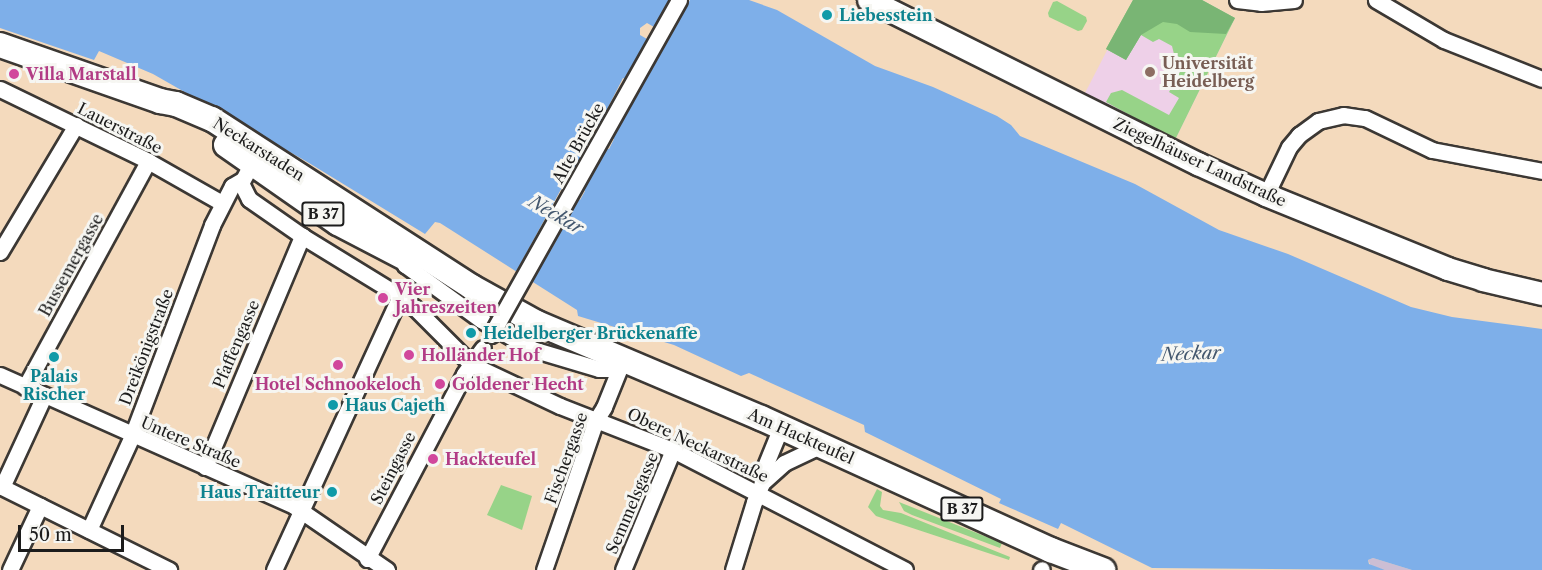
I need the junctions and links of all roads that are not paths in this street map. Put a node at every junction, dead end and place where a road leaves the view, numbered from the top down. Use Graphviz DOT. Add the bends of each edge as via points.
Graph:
graph roads {
  1 [pos="679,0"];
  2 [pos="869,0"];
  3 [pos="1237,0"];
  4 [pos="1294,0"];
  5 [pos="1376,0"];
  6 [pos="0,45"];
  7 [pos="1542,79"];
  8 [pos="0,88"];
  9 [pos="76,125"];
  10 [pos="148,161"];
  11 [pos="251,164"];
  12 [pos="1542,171"];
  13 [pos="1266,195"];
  14 [pos="220,208"];
  15 [pos="299,242"];
  16 [pos="0,252"];
  17 [pos="401,256"];
  18 [pos="472,287"];
  19 [pos="1542,294"];
  20 [pos="400,296"];
  21 [pos="499,302"];
  22 [pos="623,359"];
  23 [pos="467,369"];
  24 [pos="0,375"];
  25 [pos="24,387"];
  26 [pos="44,396"];
  27 [pos="602,422"];
  28 [pos="781,427"];
  29 [pos="132,436"];
  30 [pos="822,445"];
  31 [pos="673,450"];
  32 [pos="205,467"];
  33 [pos="3,484"];
  34 [pos="760,487"];
  35 [pos="40,506"];
  36 [pos="304,507"];
  37 [pos="89,530"];
  38 [pos="367,559"];
  39 [pos="165,569"];
  40 [pos="10,570"];
  41 [pos="274,570"];
  42 [pos="387,570"];
  43 [pos="544,570"];
  44 [pos="623,570"];
  45 [pos="733,570"];
  46 [pos="905,570"];
  47 [pos="1103,570"];
  1 -- 23 [label="street, Alte Brücke, bridge" via="487,341"];
  2 -- 13 [label="main road, Ziegelhäuser Landstraße"];
  3 -- 4 [label="street"];
  5 -- 7 [label="street" via="1444,40"];
  6 -- 11 [label="main road, Neckarstaden / B 37" via="160,101"];
  8 -- 9 [label="street, Lauerstraße"];
  9 -- 10 [label="street, Lauerstraße"];
  9 -- 16 [label="street"];
  10 -- 14 [label="street, Lauerstraße"];
  10 -- 25 [label="street, Bussemergasse"];
  11 -- 14 [label="street, Dreikönigstraße"];
  11 -- 15 [label="street" via="243,190"];
  11 -- 17 [label="main road, Neckarstaden / B 37" via="338,223"];
  11 -- 18 [label="main road, Neckarstaden / B 37"];
  12 -- 13 [label="street" via="1432,150 1365,118 1342,115 1318,121 1299,135"];
  13 -- 19 [label="main road, Ziegelhäuser Landstraße" via="1448,269"];
  14 -- 29 [label="street, Dreikönigstraße"];
  15 -- 20 [label="street"];
  15 -- 32 [label="street, Pfaffengasse"];
  17 -- 18 [label="main road, Neckarstaden / B 37"];
  17 -- 22 [label="street" via="405,265 481,320 532,349 603,369 615,367"];
  18 -- 21 [label="main road, Neckarstaden / B 37"];
  20 -- 23 [label="street" via="451,344"];
  20 -- 36 [label="street"];
  21 -- 22 [label="main road, Am Hackteufel / B 37" via="550,329"];
  22 -- 27 [label="street, Fischergasse"];
  22 -- 28 [label="main road, Am Hackteufel / B 37"];
  23 -- 27 [label="street, Obere Neckarstraße"];
  23 -- 38 [label="street, Steingasse"];
  24 -- 25 [label="street, Untere Straße"];
  25 -- 26 [label="street, Untere Straße"];
  26 -- 29 [label="street, Untere Straße"];
  26 -- 33 [label="street"];
  27 -- 31 [label="street, Obere Neckarstraße"];
  27 -- 43 [label="street, Fischergasse"];
  28 -- 30 [label="main road, Am Hackteufel / B 37"];
  28 -- 34 [label="street"];
  29 -- 32 [label="street, Untere Straße"];
  29 -- 37 [label="street, Dreikönigstraße"];
  30 -- 34 [label="street" via="784,463"];
  30 -- 47 [label="main road, Am Hackteufel / B 37"];
  31 -- 34 [label="street, Obere Neckarstraße"];
  31 -- 44 [label="street, Semmelsgasse"];
  32 -- 36 [label="street, Untere Straße" via="260,494"];
  33 -- 35 [label="street"];
  34 -- 45 [label="street"];
  34 -- 46 [label="street, Obere Neckarstraße"];
  35 -- 37 [label="street"];
  35 -- 40 [label="street"];
  36 -- 38 [label="street, Untere Straße"];
  36 -- 41 [label="street"];
  37 -- 39 [label="street"];
  38 -- 42 [label="street, Untere Straße"];
}
